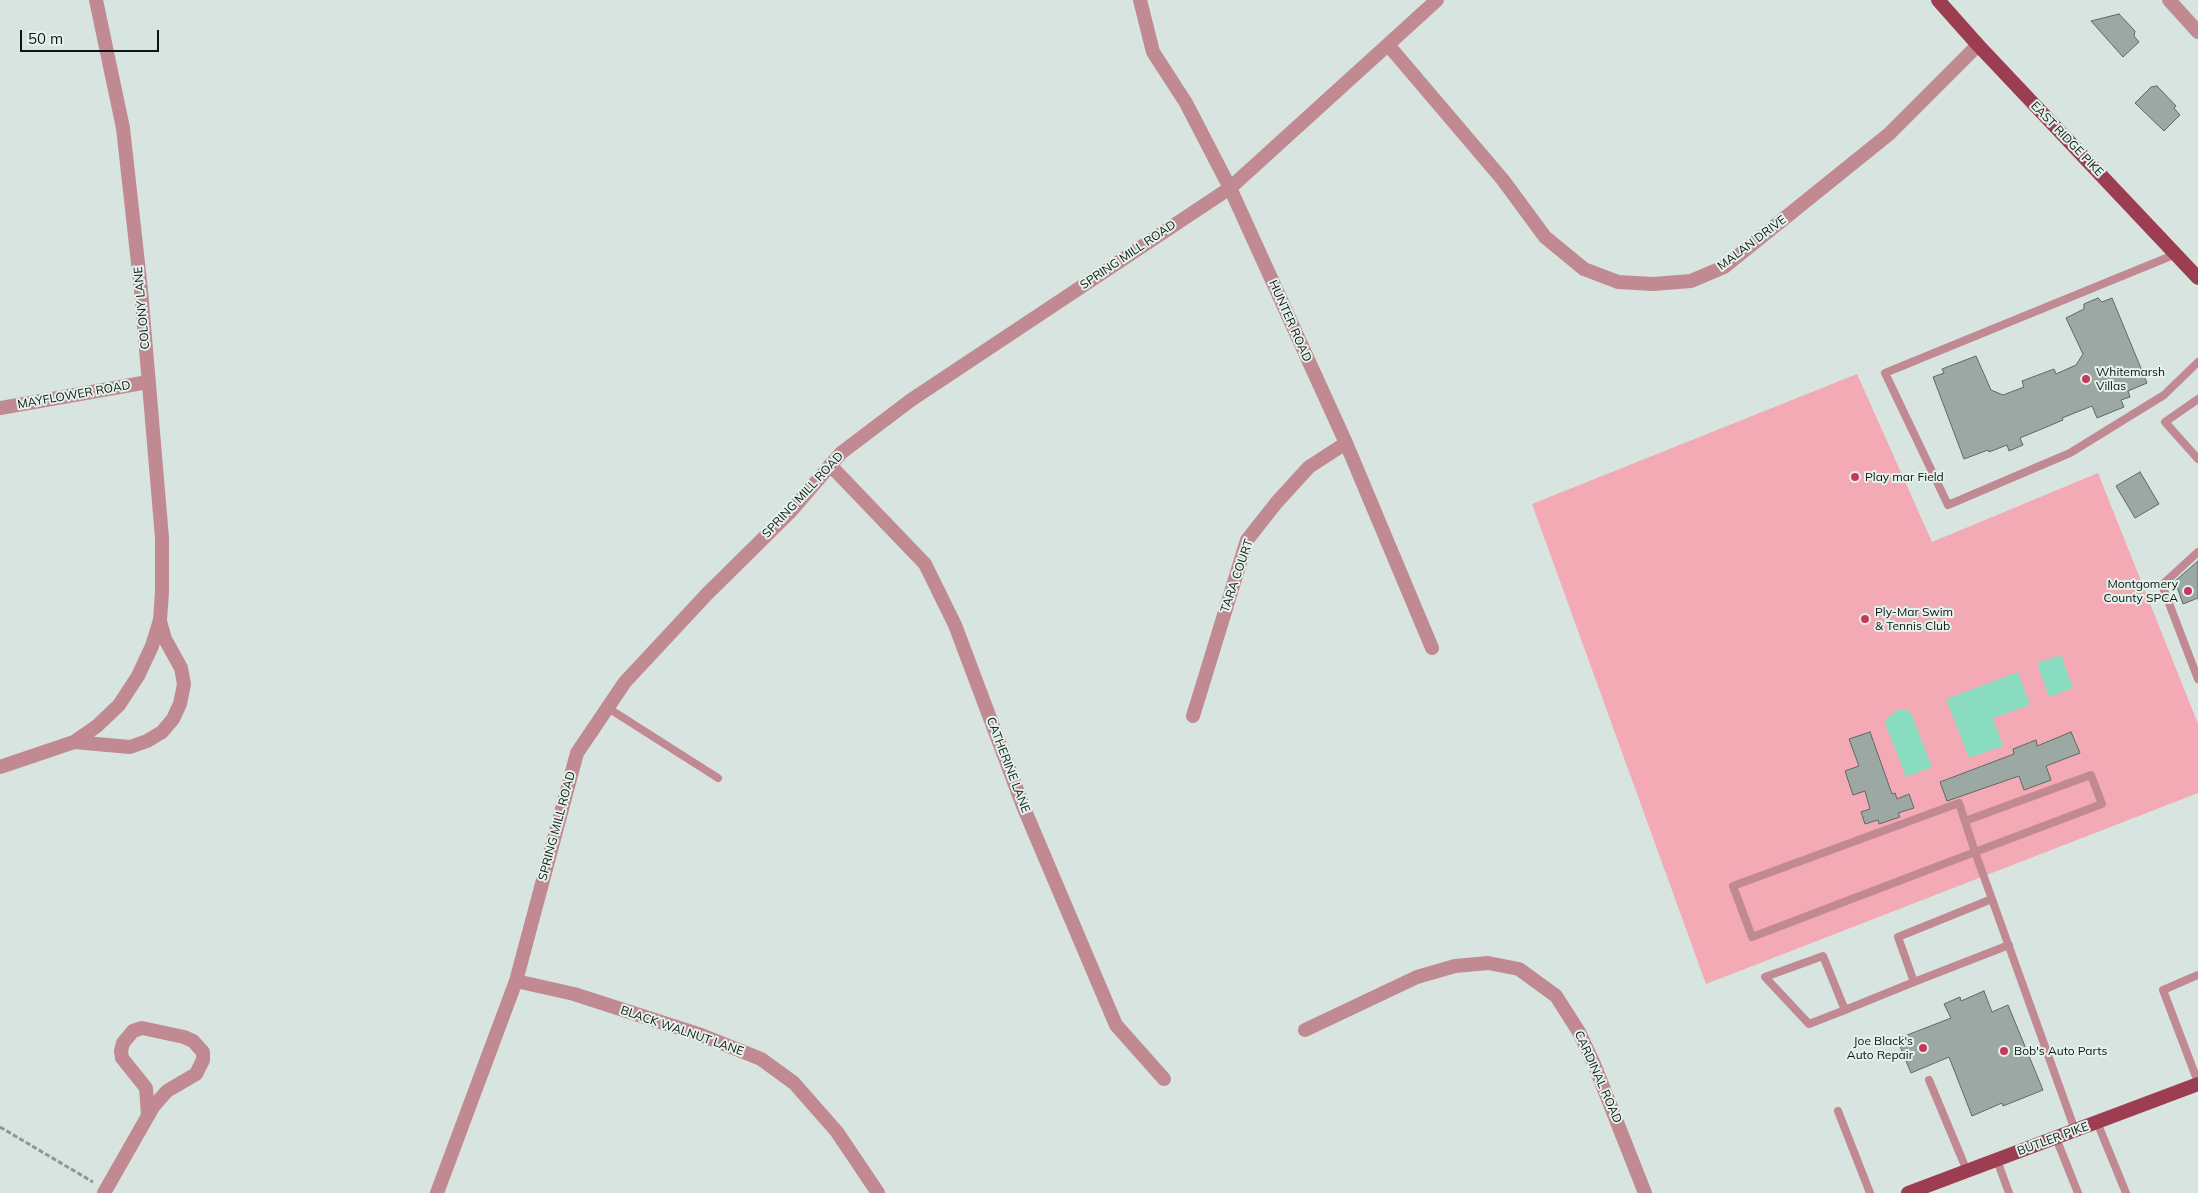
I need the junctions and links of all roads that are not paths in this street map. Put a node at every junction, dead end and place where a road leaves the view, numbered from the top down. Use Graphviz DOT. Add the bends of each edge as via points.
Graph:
graph roads {
  1 [pos="96,0"];
  2 [pos="1140,0"];
  3 [pos="1437,0"];
  4 [pos="1938,0"];
  5 [pos="2169,0"];
  6 [pos="2198,32"];
  7 [pos="1978,45"];
  8 [pos="1389,46"];
  9 [pos="1230,188"];
  10 [pos="2176,254"];
  11 [pos="2198,278"];
  12 [pos="2198,362"];
  13 [pos="148,382"];
  14 [pos="2198,399"];
  15 [pos="0,408"];
  16 [pos="1346,443"];
  17 [pos="2198,459"];
  18 [pos="830,465"];
  19 [pos="2198,552"];
  20 [pos="160,620"];
  21 [pos="1432,648"];
  22 [pos="2198,679"];
  23 [pos="608,708"];
  24 [pos="1193,716"];
  25 [pos="74,742"];
  26 [pos="0,767"];
  27 [pos="718,778"];
  28 [pos="1965,821"];
  29 [pos="1976,852"];
  30 [pos="1992,899"];
  31 [pos="2009,945"];
  32 [pos="2198,975"];
  33 [pos="516,981"];
  34 [pos="1914,982"];
  35 [pos="1845,1010"];
  36 [pos="1305,1030"];
  37 [pos="1164,1080"];
  38 [pos="1929,1080"];
  39 [pos="2198,1083"];
  40 [pos="1838,1111"];
  41 [pos="148,1115"];
  42 [pos="2097,1122"];
  43 [pos="2075,1130"];
  44 [pos="2056,1138"];
  45 [pos="1997,1160"];
  46 [pos="1967,1171"];
  47 [pos="107,1192"];
  48 [pos="1911,1192"];
  49 [pos="437,1193"];
  50 [pos="878,1193"];
  51 [pos="1645,1193"];
  52 [pos="1870,1193"];
  53 [pos="2009,1193"];
  54 [pos="2078,1193"];
  55 [pos="2126,1193"];
  1 -- 13 [label="street, COLONY LANE" via="123,128"];
  2 -- 9 [label="street, HUNTER ROAD" via="1153,52 1186,103"];
  3 -- 8 [label="street, SPRING MILL ROAD"];
  4 -- 7 [label="main road, EAST RIDGE PIKE"];
  5 -- 6 [label="street"];
  7 -- 8 [label="street, MALAN DRIVE" via="1889,134 1724,267 1691,281 1653,284 1618,282 1584,269 1545,237 1503,180"];
  7 -- 10 [label="main road, EAST RIDGE PIKE"];
  8 -- 9 [label="street, SPRING MILL ROAD"];
  9 -- 16 [label="street, HUNTER ROAD"];
  9 -- 18 [label="street, SPRING MILL ROAD" via="912,400 841,453"];
  10 -- 11 [label="main road, EAST RIDGE PIKE"];
  10 -- 12 [label="lane" via="1886,373 1948,505 2070,453 2164,395"];
  13 -- 15 [label="street, MAYFLOWER ROAD"];
  13 -- 20 [label="street, COLONY LANE" via="162,538"];
  14 -- 17 [label="lane" via="2165,422"];
  16 -- 21 [label="street, HUNTER ROAD"];
  16 -- 24 [label="street, TARA COURT" via="1309,467 1247,540"];
  18 -- 23 [label="street, SPRING MILL ROAD" via="791,511 625,682"];
  18 -- 37 [label="street, CATHERINE LANE" via="925,564 955,625 1024,806 1116,1025"];
  19 -- 22 [label="lane" via="2162,585"];
  20 -- 25 [label="street, COLONY LANE" via="138,676 119,705"];
  20 -- 25 [label="street, COLONY LANE" via="184,684 173,719 162,732 130,747"];
  23 -- 27 [label="lane"];
  23 -- 33 [label="street, SPRING MILL ROAD" via="577,753"];
  25 -- 26 [label="street, COLONY LANE"];
  28 -- 29 [label="lane"];
  28 -- 29 [label="lane" via="2092,775 2102,804"];
  28 -- 29 [label="lane" via="1959,803 1734,886 1752,938"];
  29 -- 30 [label="lane"];
  30 -- 31 [label="lane"];
  30 -- 34 [label="lane" via="1898,937"];
  31 -- 34 [label="lane"];
  31 -- 43 [label="lane"];
  32 -- 39 [label="lane" via="2163,990"];
  33 -- 49 [label="street, SPRING MILL ROAD"];
  33 -- 50 [label="street, BLACK WALNUT LANE" via="574,994 701,1035 761,1059 794,1083 837,1132"];
  34 -- 35 [label="lane"];
  35 -- 35 [label="lane" via="1809,1024 1765,977 1823,956"];
  36 -- 51 [label="street, CARDINAL ROAD" via="1424,975 1455,966 1488,964 1518,969 1556,996 1579,1032"];
  38 -- 46 [label="lane"];
  39 -- 42 [label="main road, BUTLER PIKE"];
  40 -- 52 [label="lane"];
  41 -- 41 [label="street" via="159,1098 201,1068 203,1052 184,1036 142,1028 133,1031 123,1043 122,1058 146,1088"];
  41 -- 47 [label="street"];
  42 -- 43 [label="main road, BUTLER PIKE"];
  42 -- 55 [label="lane"];
  43 -- 44 [label="main road, BUTLER PIKE"];
  44 -- 45 [label="main road, BUTLER PIKE"];
  44 -- 54 [label="lane"];
  45 -- 46 [label="main road, BUTLER PIKE"];
  45 -- 53 [label="lane"];
  46 -- 48 [label="main road, BUTLER PIKE"];
}
